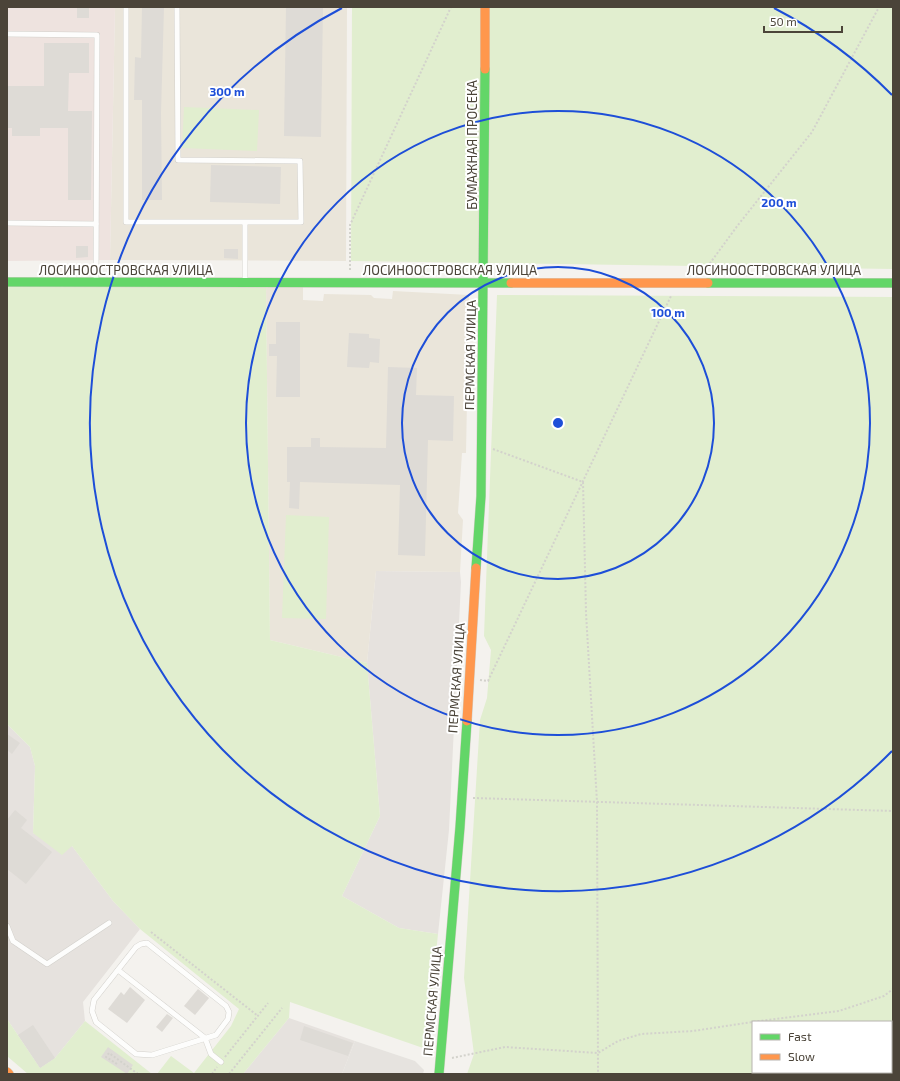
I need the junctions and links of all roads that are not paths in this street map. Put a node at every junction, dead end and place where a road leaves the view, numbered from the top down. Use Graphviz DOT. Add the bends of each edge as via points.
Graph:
graph roads {
  1 [pos="126,7"];
  2 [pos="177,7"];
  3 [pos="485,7"];
  4 [pos="7,34"];
  5 [pos="7,223"];
  6 [pos="245,223"];
  7 [pos="96,224"];
  8 [pos="7,282"];
  9 [pos="96,283"];
  10 [pos="244,283"];
  11 [pos="484,283"];
  12 [pos="893,283"];
  13 [pos="109,923"];
  14 [pos="7,926"];
  15 [pos="118,970"];
  16 [pos="205,1038"];
  17 [pos="222,1062"];
  18 [pos="7,1072"];
  19 [pos="9,1074"];
  20 [pos="439,1074"];
  1 -- 6 [label="lane" via="126,222"];
  2 -- 6 [label="lane" via="178,160 300,161 301,222"];
  3 -- 11 [label="street, БУМАЖНАЯ ПРОСЕКА"];
  4 -- 7 [label="lane" via="97,35"];
  5 -- 7 [label="lane"];
  6 -- 10 [label="lane"];
  7 -- 9 [label="lane"];
  8 -- 9 [label="street, ЛОСИНООСТРОВСКАЯ УЛИЦА"];
  9 -- 10 [label="street, ЛОСИНООСТРОВСКАЯ УЛИЦА"];
  10 -- 11 [label="street, ЛОСИНООСТРОВСКАЯ УЛИЦА"];
  11 -- 12 [label="street, ЛОСИНООСТРОВСКАЯ УЛИЦА"];
  11 -- 20 [label="street, ПЕРМСКАЯ УЛИЦА" via="481,496 462,796"];
  13 -- 14 [label="lane" via="47,964 13,941"];
  15 -- 16 [label="lane"];
  15 -- 16 [label="lane" via="94,1000 93,1015 96,1022 136,1054 152,1055"];
  15 -- 16 [label="lane" via="136,947 144,943 152,946 224,1003 228,1009 226,1022 216,1035"];
  16 -- 17 [label="lane" via="211,1054"];
  18 -- 19 [label="street"];
}
